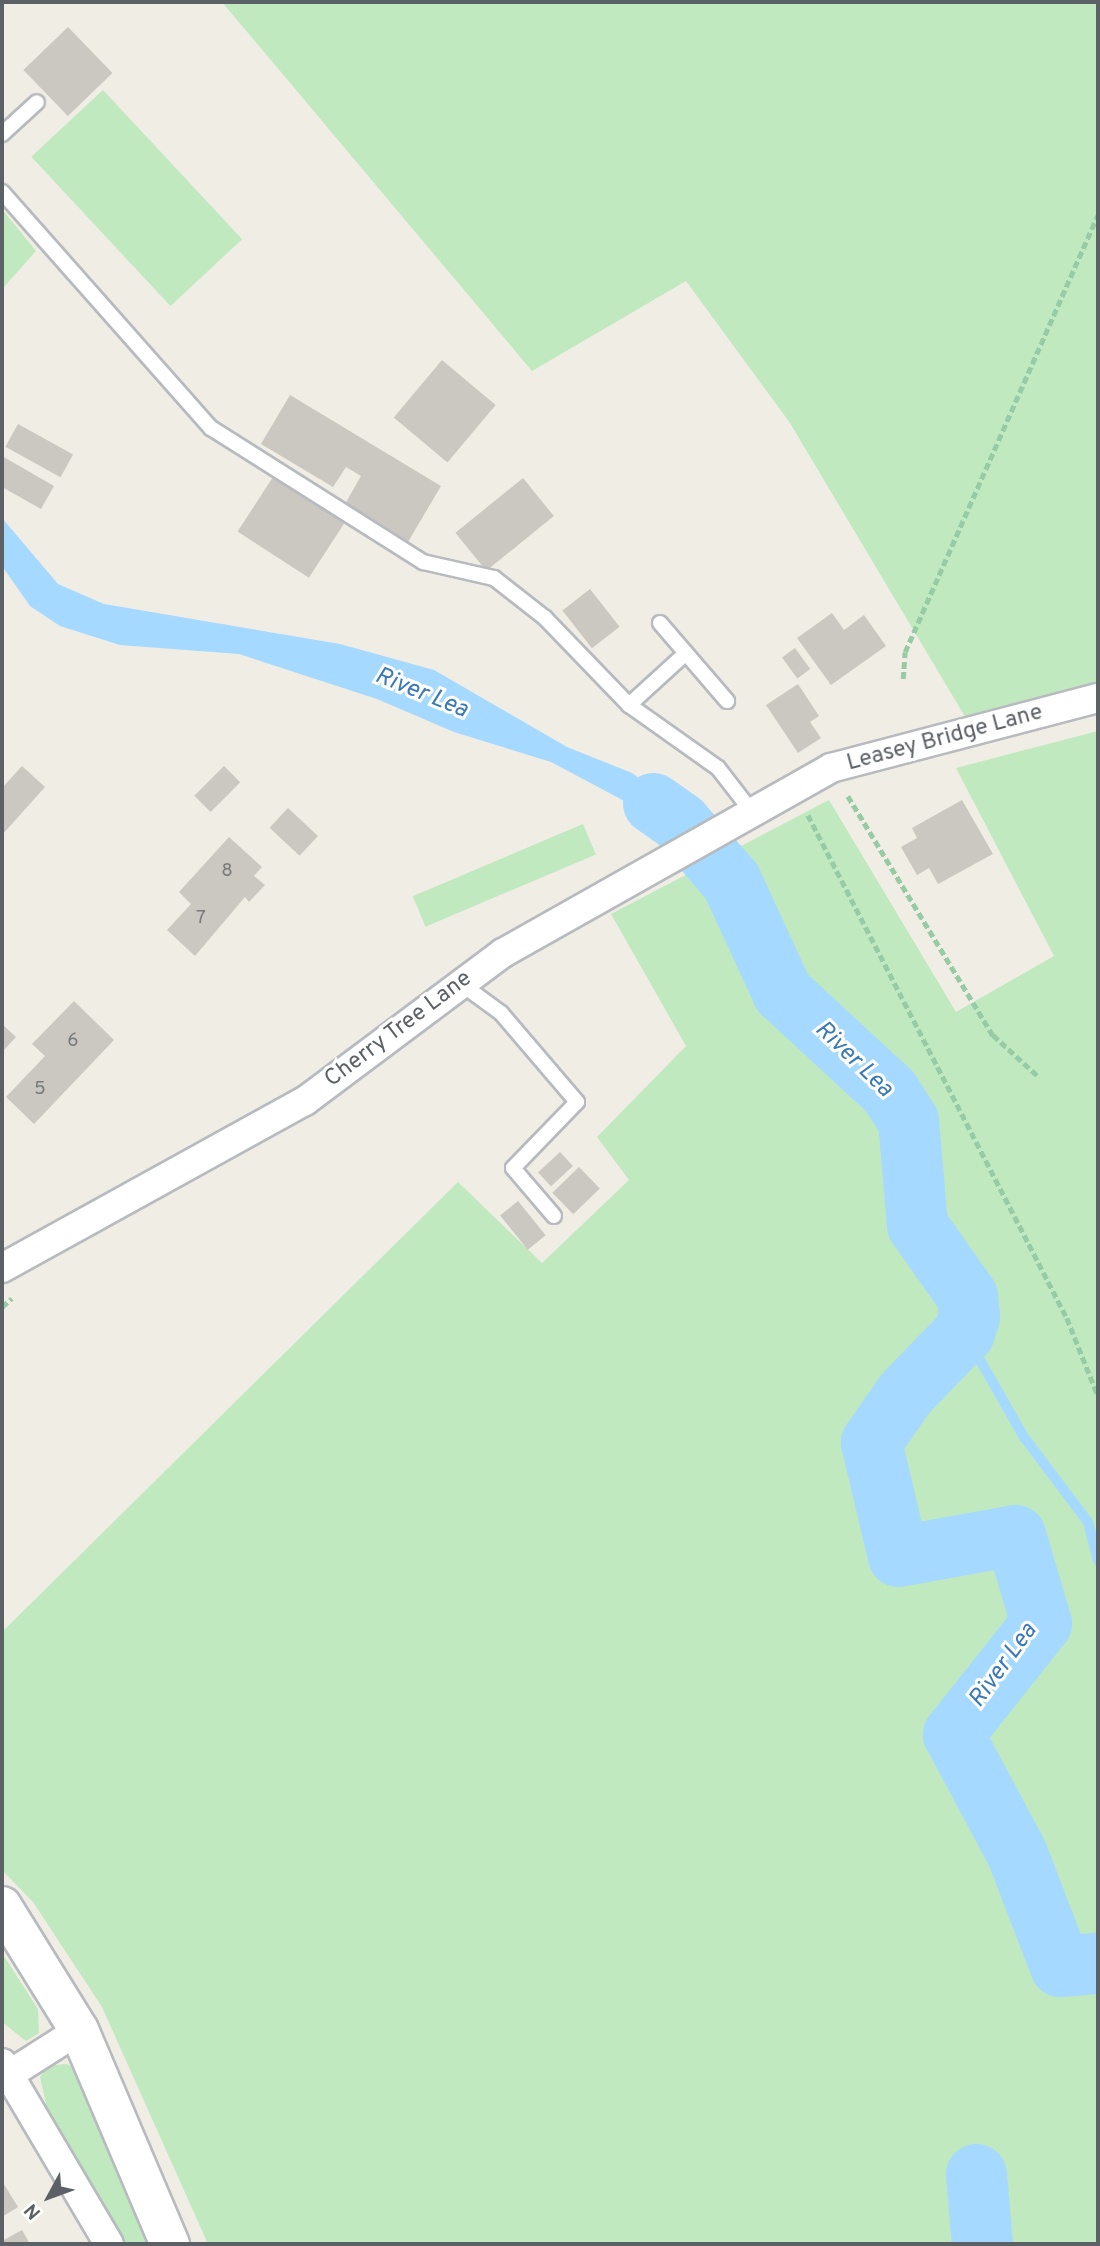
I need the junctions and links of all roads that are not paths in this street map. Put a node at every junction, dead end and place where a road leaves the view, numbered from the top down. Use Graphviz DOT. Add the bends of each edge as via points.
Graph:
graph roads {
  1 [pos="37,102"];
  2 [pos="2,134"];
  3 [pos="2,192"];
  4 [pos="660,623"];
  5 [pos="686,653"];
  6 [pos="1098,698"];
  7 [pos="727,701"];
  8 [pos="629,705"];
  9 [pos="794,788"];
  10 [pos="752,812"];
  11 [pos="459,982"];
  12 [pos="554,1216"];
  13 [pos="2,1268"];
  14 [pos="2,1906"];
  15 [pos="79,2030"];
  16 [pos="6,2068"];
  17 [pos="109,2244"];
  18 [pos="170,2244"];
  1 -- 2 [label="lane"];
  3 -- 8 [label="lane" via="211,428 422,562 494,578 545,618"];
  4 -- 5 [label="lane"];
  5 -- 7 [label="lane"];
  5 -- 8 [label="lane"];
  6 -- 9 [label="street, Leasey Bridge Lane" via="831,768"];
  8 -- 10 [label="lane" via="718,768"];
  9 -- 10 [label="street, Cherry Tree Lane"];
  10 -- 11 [label="street, Cherry Tree Lane"];
  11 -- 12 [label="lane" via="500,1013 577,1102 513,1168"];
  11 -- 13 [label="street, Cherry Tree Lane" via="305,1101"];
  14 -- 15 [label="main road"];
  15 -- 16 [label="street"];
  15 -- 18 [label="main road"];
  16 -- 17 [label="street"];
}
